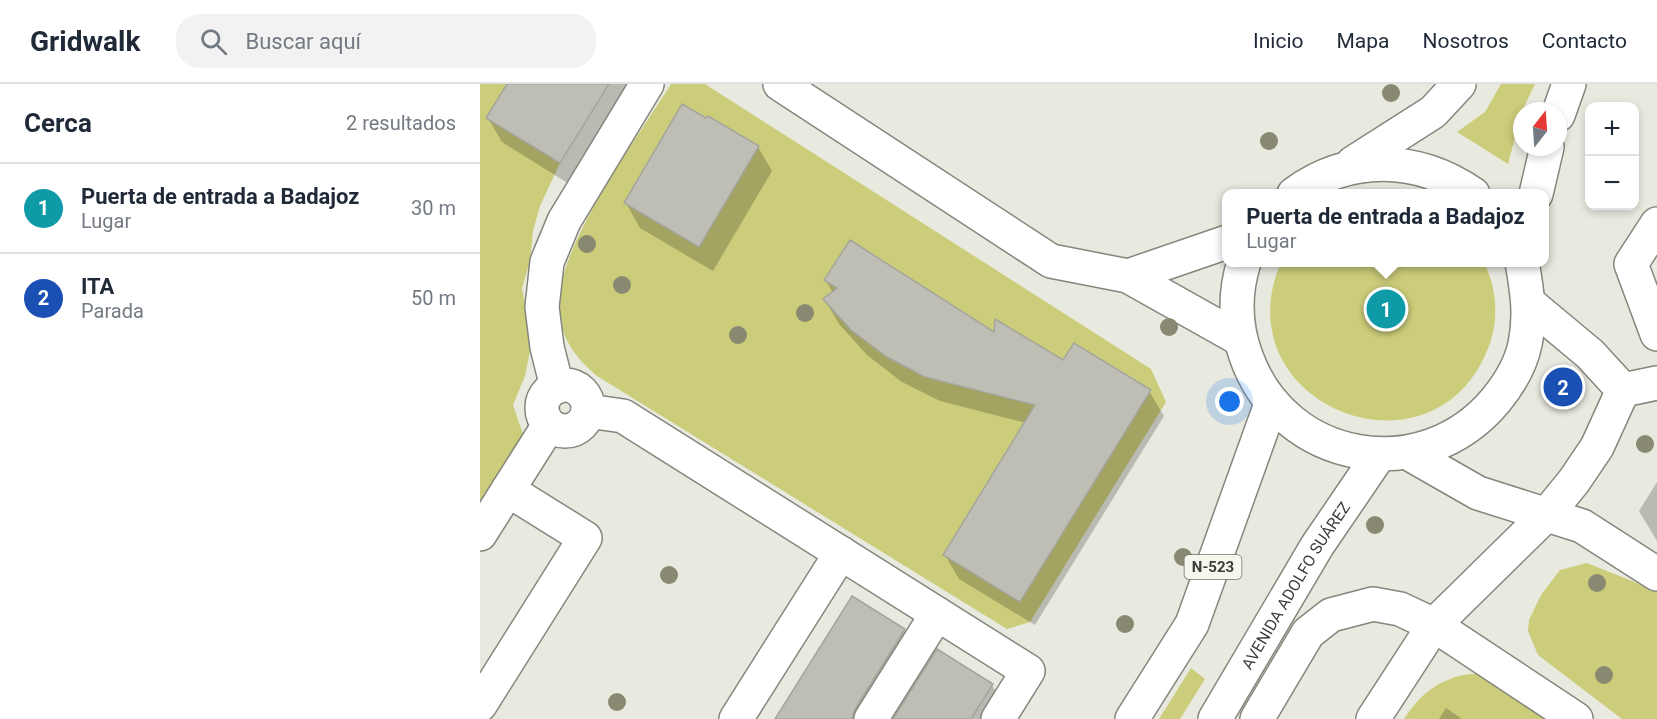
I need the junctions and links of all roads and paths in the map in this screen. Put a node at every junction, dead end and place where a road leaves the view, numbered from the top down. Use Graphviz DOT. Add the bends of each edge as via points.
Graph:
graph roads {
  1 [pos="646,84"];
  2 [pos="780,84"];
  3 [pos="1459,84"];
  4 [pos="1569,84"];
  5 [pos="1563,102"];
  6 [pos="1545,156"];
  7 [pos="1346,167"];
  8 [pos="1300,189"];
  9 [pos="1464,189"];
  10 [pos="1537,189"];
  11 [pos="1657,224"];
  12 [pos="1222,244"];
  13 [pos="1243,267"];
  14 [pos="1523,267"];
  15 [pos="1128,276"];
  16 [pos="1530,304"];
  17 [pos="1657,334"];
  18 [pos="1240,339"];
  19 [pos="1657,383"];
  20 [pos="557,387"];
  21 [pos="1623,390"];
  22 [pos="1271,404"];
  23 [pos="588,411"];
  24 [pos="549,425"];
  25 [pos="1393,454"];
  26 [pos="508,490"];
  27 [pos="1548,513"];
  28 [pos="480,534"];
  29 [pos="841,553"];
  30 [pos="1657,574"];
  31 [pos="937,614"];
  32 [pos="1434,625"];
  33 [pos="480,705"];
  34 [pos="736,719"];
  35 [pos="871,719"];
  36 [pos="998,719"];
  37 [pos="1132,719"];
  38 [pos="1215,719"];
  39 [pos="1257,719"];
  40 [pos="1373,719"];
  41 [pos="1576,719"];
  1 -- 20 [label="main road" via="564,221 547,262 542,307"];
  2 -- 15 [label="main road" via="1051,261"];
  3 -- 7 [label="main road" via="1433,112"];
  4 -- 5 [label="main road"];
  6 -- 10 [label="main road"];
  7 -- 8 [label="main road" via="1312,180"];
  7 -- 9 [label="main road" via="1390,163 1433,171"];
  11 -- 17 [label="main road" via="1630,264"];
  12 -- 15 [label="main road"];
  13 -- 18 [label="main road" via="1236,302"];
  14 -- 16 [label="main road"];
  15 -- 18 [label="main road"];
  16 -- 21 [label="main road" via="1590,354"];
  16 -- 25 [label="main road" via="1525,345 1509,384 1482,417 1448,440"];
  18 -- 22 [label="main road" via="1252,373"];
  19 -- 21 [label="main road"];
  20 -- 23 [label="main road" via="565,385 579,390 585,396"];
  20 -- 24 [label="main road" via="543,404 542,412"];
  21 -- 27 [label="main road" via="1597,447"];
  22 -- 25 [label="main road" via="1302,431 1339,448"];
  22 -- 37 [label="main road, N-523" via="1192,624"];
  23 -- 24 [label="main road" via="576,429 561,431"];
  23 -- 29 [label="main road" via="623,416"];
  24 -- 26 [label="main road"];
  25 -- 27 [label="main road" via="1478,493"];
  25 -- 38 [label="main road, AVENIDA ADOLFO SUÁREZ" via="1317,546"];
  26 -- 28 [label="main road"];
  26 -- 33 [label="main road" via="585,538"];
  27 -- 30 [label="main road" via="1582,526"];
  27 -- 32 [label="main road"];
  29 -- 31 [label="main road"];
  29 -- 34 [label="main road"];
  31 -- 35 [label="main road"];
  31 -- 36 [label="main road" via="1028,671"];
  32 -- 39 [label="main road" via="1400,609 1373,604 1331,615 1308,633"];
  32 -- 40 [label="main road"];
  32 -- 41 [label="main road"];
}
